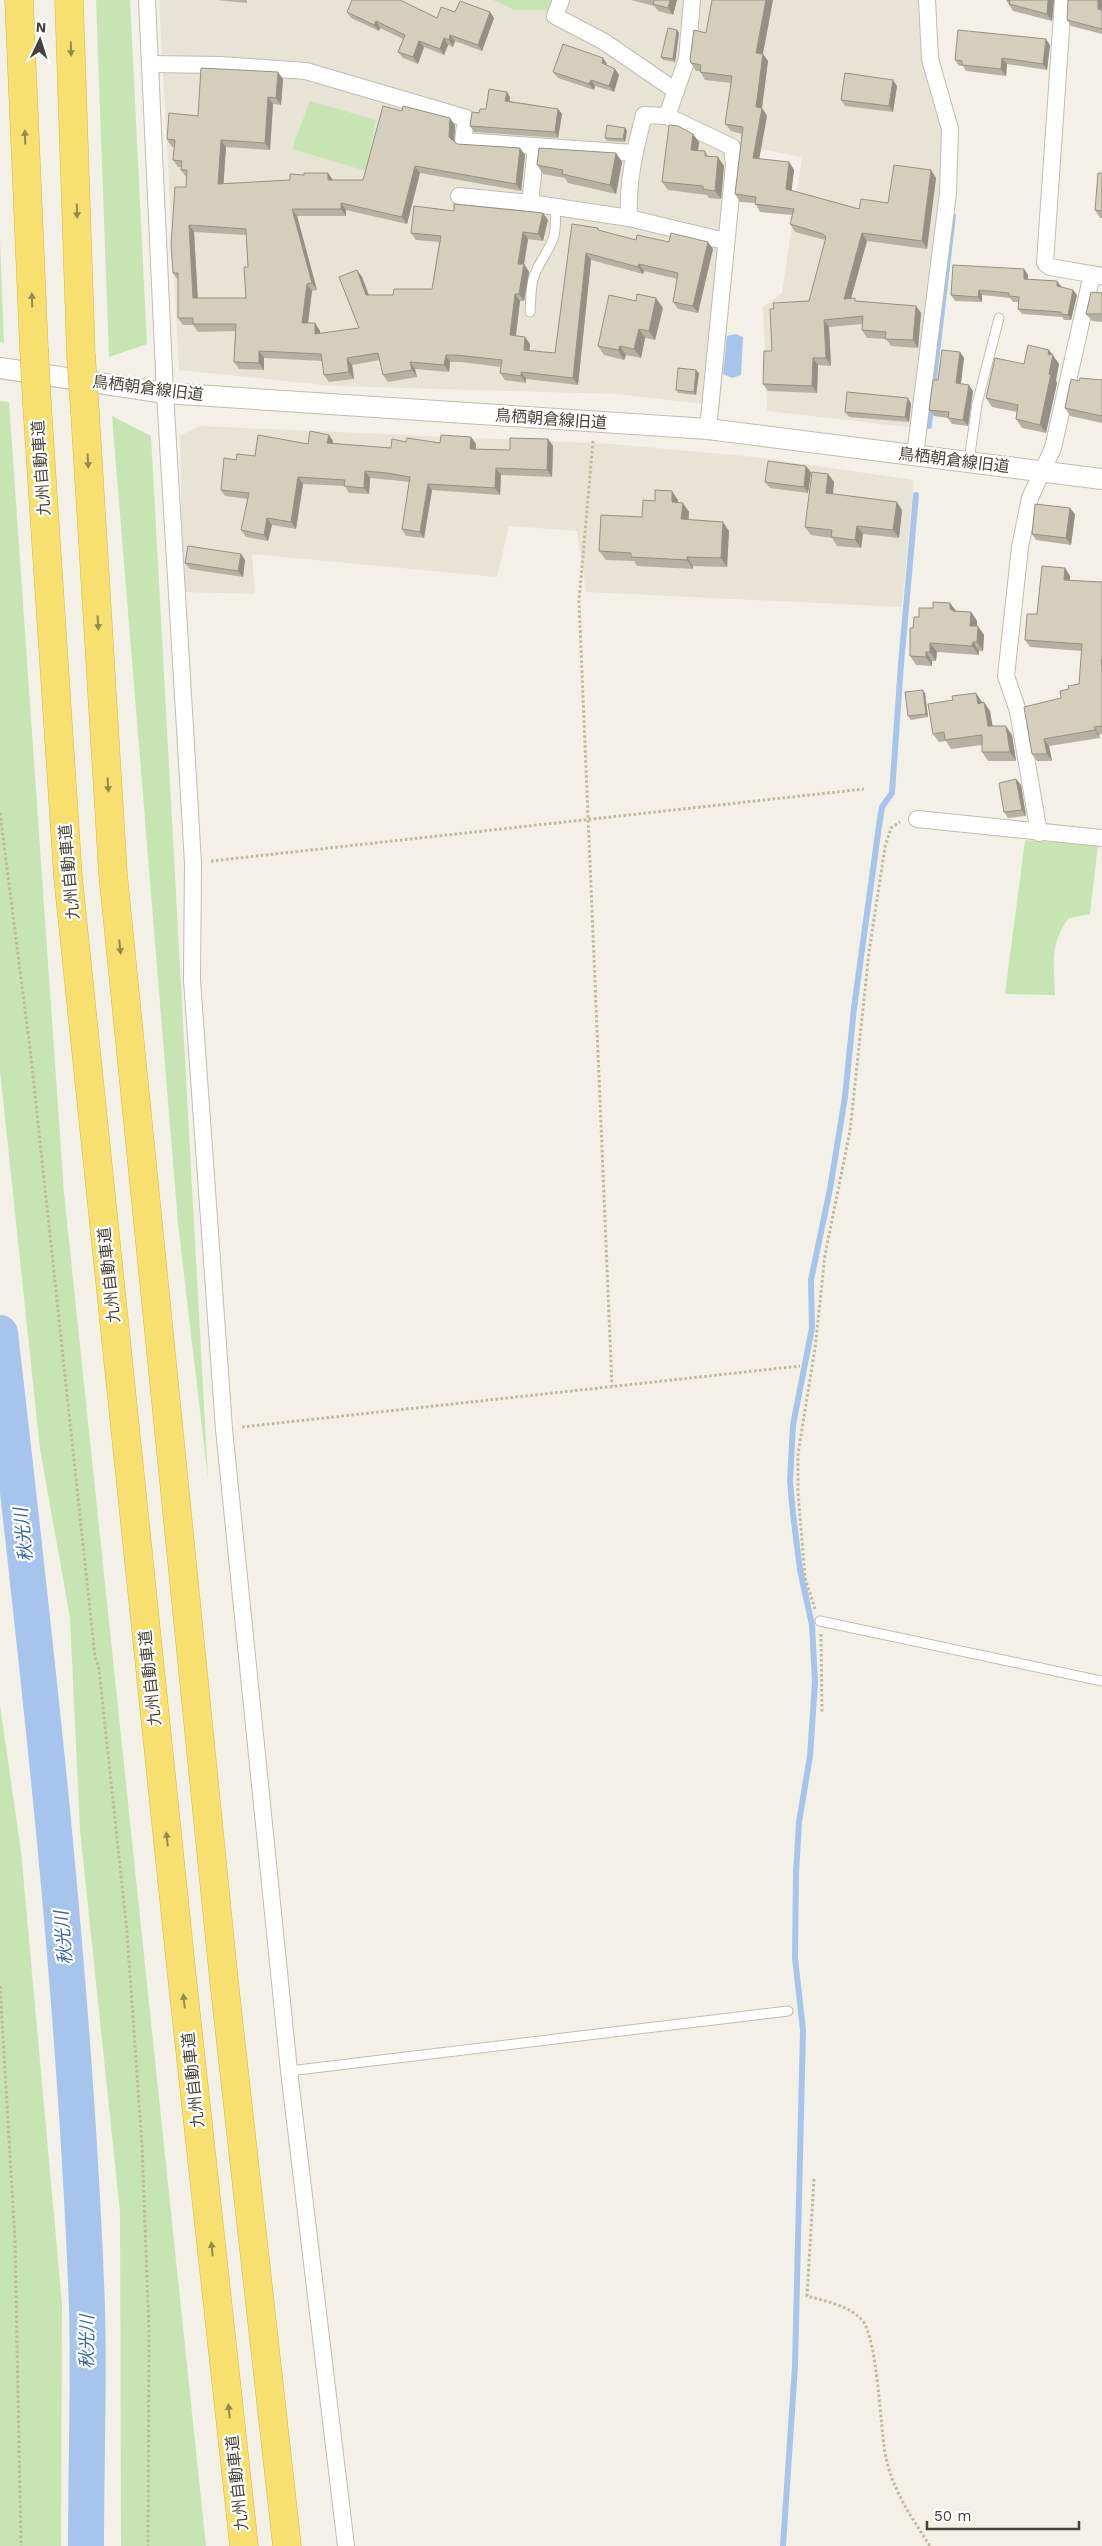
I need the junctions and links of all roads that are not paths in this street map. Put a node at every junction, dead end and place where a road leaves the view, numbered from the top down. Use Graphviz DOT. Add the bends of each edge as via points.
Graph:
graph roads {
  1 [pos="19,0"];
  2 [pos="70,0"];
  3 [pos="147,0"];
  4 [pos="561,0"];
  5 [pos="692,0"];
  6 [pos="927,0"];
  7 [pos="1063,0"];
  8 [pos="150,64"];
  9 [pos="676,91"];
  10 [pos="667,116"];
  11 [pos="536,147"];
  12 [pos="634,153"];
  13 [pos="459,196"];
  14 [pos="530,203"];
  15 [pos="555,206"];
  16 [pos="629,218"];
  17 [pos="725,241"];
  18 [pos="1097,275"];
  19 [pos="530,312"];
  20 [pos="999,318"];
  21 [pos="0,368"];
  22 [pos="165,393"];
  23 [pos="708,429"];
  24 [pos="914,455"];
  25 [pos="968,462"];
  26 [pos="1043,471"];
  27 [pos="1102,479"];
  28 [pos="917,819"];
  29 [pos="1039,832"];
  30 [pos="1102,838"];
  31 [pos="820,1621"];
  32 [pos="1102,1681"];
  33 [pos="788,2011"];
  34 [pos="289,2071"];
  35 [pos="244,2546"];
  36 [pos="287,2546"];
  37 [pos="346,2546"];
  35 -- 1 [label="highway, 九州自動車道, one-way, bridge" via="68,877 37,404"];
  2 -- 36 [label="highway, one-way, bridge" via="81,356 113,874 224,1981"];
  3 -- 8 [label="street"];
  4 -- 9 [label="street" via="555,16 603,41"];
  5 -- 9 [label="street" via="688,59"];
  6 -- 24 [label="street" via="930,59 950,129 948,193"];
  7 -- 18 [label="street" via="1045,263 1050,268"];
  8 -- 11 [label="street" via="306,71 466,118 463,142"];
  8 -- 22 [label="street"];
  9 -- 10 [label="street"];
  10 -- 12 [label="street" via="644,115"];
  10 -- 17 [label="street" via="732,147 734,165"];
  11 -- 12 [label="street"];
  11 -- 14 [label="street"];
  12 -- 16 [label="street" via="628,197"];
  13 -- 14 [label="street"];
  14 -- 15 [label="street"];
  15 -- 16 [label="street"];
  15 -- 19 [label="lane" via="557,227 554,243 534,276"];
  16 -- 17 [label="street"];
  17 -- 23 [label="street"];
  18 -- 26 [label="street" via="1053,448"];
  20 -- 25 [label="lane" via="977,404"];
  21 -- 22 [label="street, 鳥栖朝倉線旧道"];
  22 -- 23 [label="street, 鳥栖朝倉線旧道"];
  22 -- 34 [label="street" via="193,863 192,980 224,1429"];
  23 -- 24 [label="street, 鳥栖朝倉線旧道"];
  24 -- 25 [label="street, 鳥栖朝倉線旧道"];
  25 -- 26 [label="street, 鳥栖朝倉線旧道"];
  26 -- 27 [label="street, 鳥栖朝倉線旧道"];
  26 -- 29 [label="street" via="1030,498 1020,547 1006,676 1018,711"];
  28 -- 29 [label="street"];
  29 -- 30 [label="street"];
  31 -- 32 [label="lane"];
  33 -- 34 [label="lane"];
  34 -- 37 [label="street"];
}
